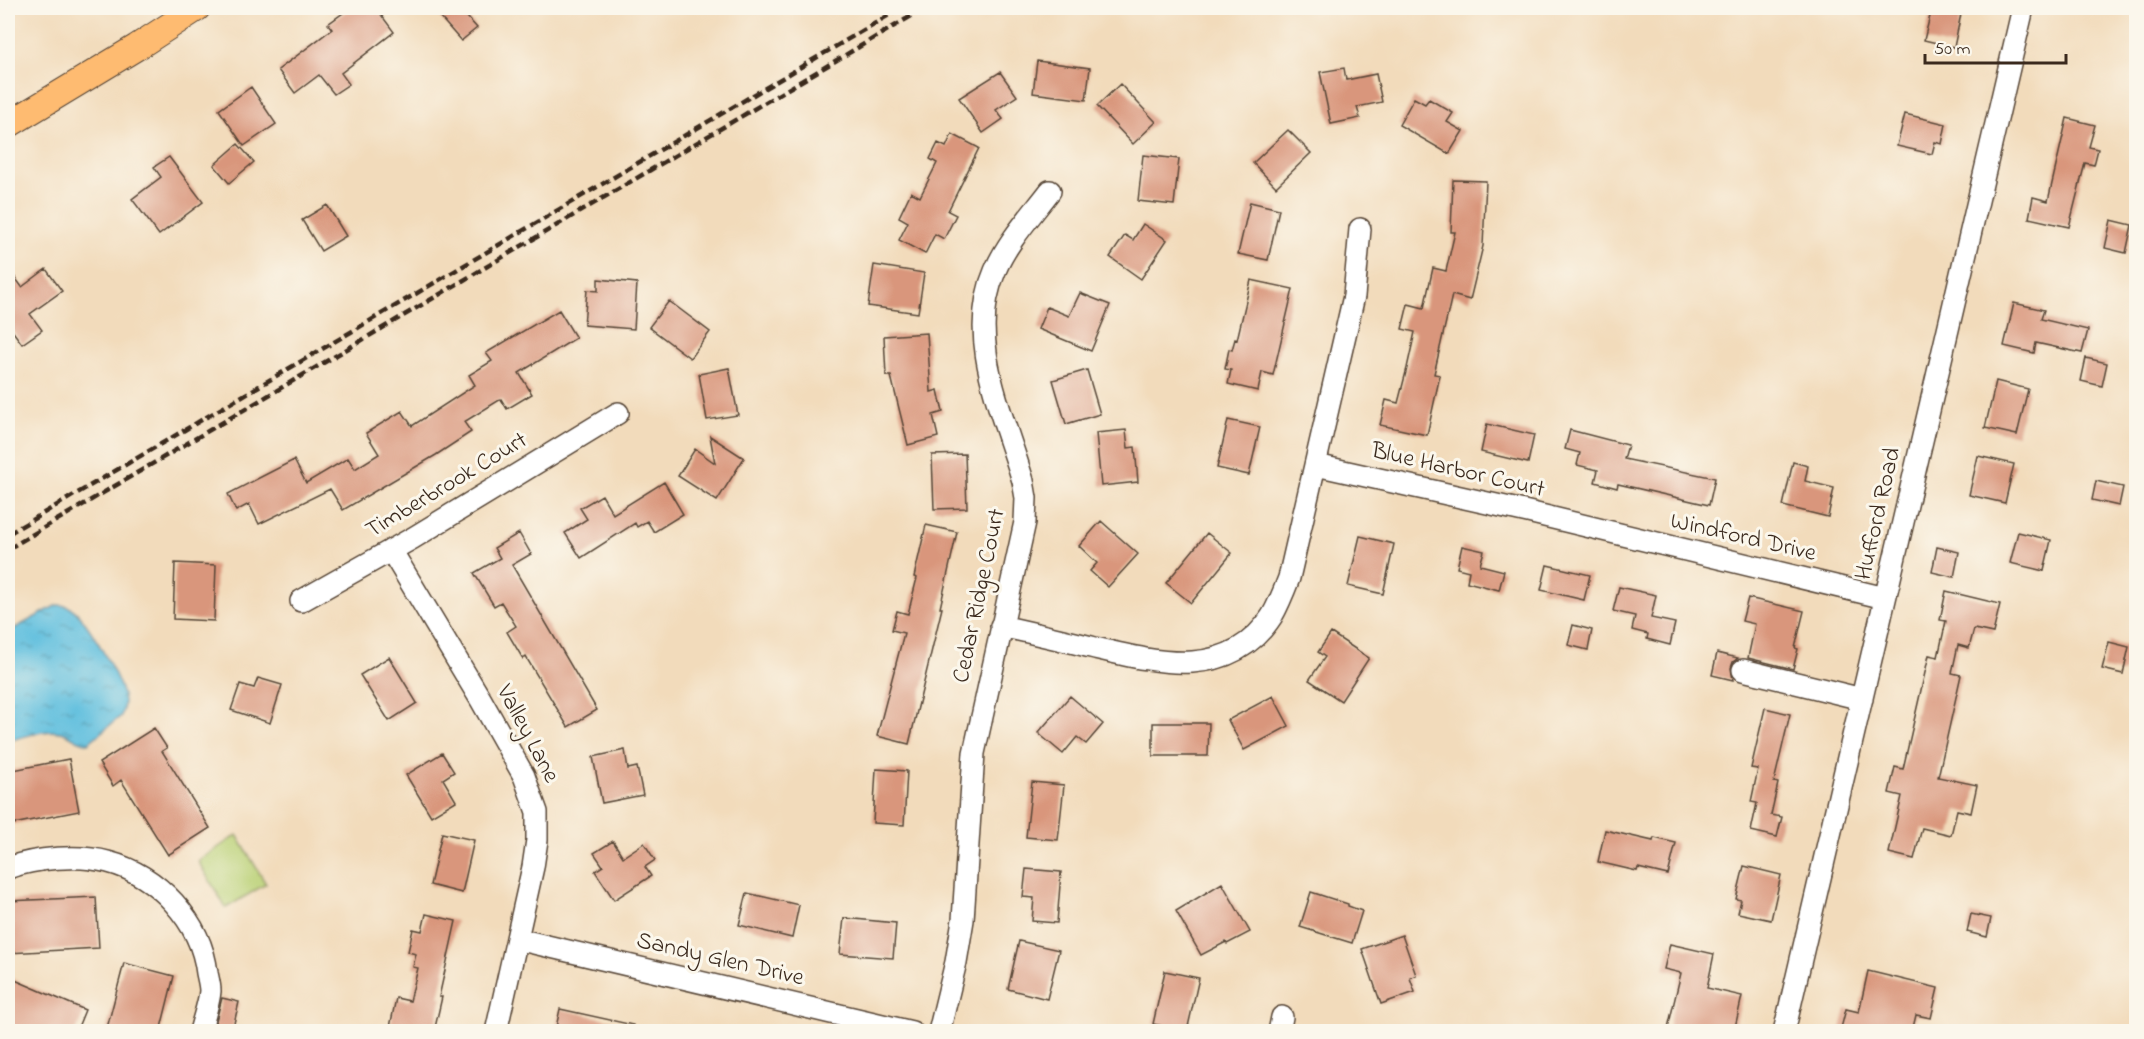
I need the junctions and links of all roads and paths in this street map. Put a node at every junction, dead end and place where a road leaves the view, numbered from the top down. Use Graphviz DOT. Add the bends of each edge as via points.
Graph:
graph roads {
  1 [pos="197,8"];
  2 [pos="2023,8"];
  3 [pos="8,125"];
  4 [pos="1050,191"];
  5 [pos="1360,229"];
  6 [pos="618,413"];
  7 [pos="1316,465"];
  8 [pos="1590,528"];
  9 [pos="392,550"];
  10 [pos="1885,598"];
  11 [pos="301,601"];
  12 [pos="1001,626"];
  13 [pos="1743,670"];
  14 [pos="1862,699"];
  15 [pos="8,868"];
  16 [pos="517,939"];
  17 [pos="200,1032"];
  18 [pos="496,1032"];
  19 [pos="912,1032"];
  20 [pos="939,1032"];
  21 [pos="1784,1032"];
  1 -- 3 [label="main road"];
  2 -- 10 [label="street, Hufford Road"];
  4 -- 12 [label="street, Cedar Ridge Court" via="1002,256 989,289 984,319 991,378 1026,498 1025,522"];
  5 -- 7 [label="street" via="1354,296"];
  6 -- 9 [label="street, Timberbrook Court"];
  7 -- 8 [label="street, Blue Harbor Court"];
  7 -- 12 [label="street" via="1279,604 1254,638 1233,651 1206,661 1165,663"];
  8 -- 10 [label="street, Windford Drive"];
  9 -- 11 [label="street, Timberbrook Court"];
  9 -- 16 [label="street, Valley Lane" via="481,700 535,802 537,840"];
  10 -- 14 [label="street, Hufford Road"];
  12 -- 20 [label="street, Cedar Ridge Court" via="974,753 963,920"];
  13 -- 14 [label="street"];
  14 -- 21 [label="street, Hufford Road"];
  15 -- 17 [label="street" via="47,859 107,861 150,882 171,900 200,939 210,991"];
  16 -- 18 [label="street, Valley Lane"];
  16 -- 19 [label="street, Sandy Glen Drive"];
}
